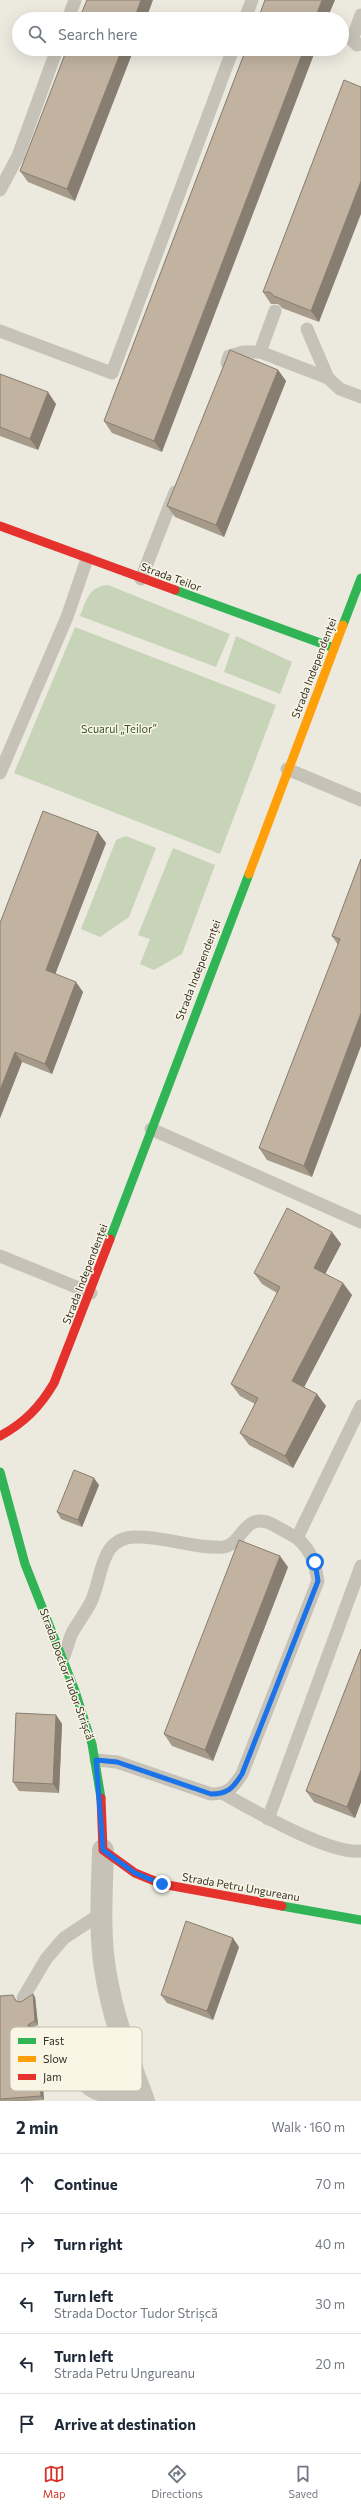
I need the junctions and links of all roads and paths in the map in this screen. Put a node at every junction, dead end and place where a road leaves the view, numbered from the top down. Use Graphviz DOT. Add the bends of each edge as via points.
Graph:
graph roads {
  1 [pos="75,0"];
  2 [pos="252,0"];
  3 [pos="71,12"];
  4 [pos="248,12"];
  5 [pos="361,15"];
  6 [pos="361,44"];
  7 [pos="54,56"];
  8 [pos="230,56"];
  9 [pos="0,190"];
  10 [pos="275,311"];
  11 [pos="307,329"];
  12 [pos="0,331"];
  13 [pos="260,352"];
  14 [pos="223,371"];
  15 [pos="328,378"];
  16 [pos="361,397"];
  17 [pos="179,483"];
  18 [pos="0,526"];
  19 [pos="87,559"];
  20 [pos="361,578"];
  21 [pos="141,579"];
  22 [pos="334,648"];
  23 [pos="287,769"];
  24 [pos="0,772"];
  25 [pos="361,800"];
  26 [pos="151,1129"];
  27 [pos="361,1222"];
  28 [pos="0,1256"];
  29 [pos="91,1293"];
  30 [pos="361,1406"];
  31 [pos="0,1436"];
  32 [pos="0,1472"];
  33 [pos="297,1538"];
  34 [pos="361,1566"];
  35 [pos="63,1658"];
  36 [pos="96,1760"];
  37 [pos="224,1794"];
  38 [pos="268,1819"];
  39 [pos="103,1850"];
  40 [pos="361,1851"];
  41 [pos="102,1913"];
  42 [pos="361,1920"];
  43 [pos="23,1998"];
  44 [pos="120,2027"];
  45 [pos="93,2091"];
  46 [pos="144,2100"];
  1 -- 3 [label="lane"];
  2 -- 4 [label="lane"];
  5 -- 6 [label="lane" via="352,40 357,45"];
  7 -- 9 [label="lane" via="18,156"];
  8 -- 12 [label="lane" via="112,373"];
  10 -- 13 [label="lane"];
  11 -- 15 [label="lane"];
  13 -- 14 [label="lane" via="243,352 229,356"];
  13 -- 15 [label="lane"];
  15 -- 16 [label="lane" via="340,389"];
  17 -- 21 [label="lane"];
  18 -- 19 [label="main road, Strada Teilor"];
  19 -- 21 [label="main road, Strada Teilor"];
  19 -- 24 [label="lane" via="67,617"];
  20 -- 22 [label="main road, Strada Independenței"];
  21 -- 22 [label="main road, Strada Teilor"];
  22 -- 23 [label="main road, Strada Independenței"];
  23 -- 25 [label="lane"];
  23 -- 26 [label="main road, Strada Independenței"];
  26 -- 27 [label="lane"];
  26 -- 29 [label="main road, Strada Independenței"];
  28 -- 29 [label="lane"];
  29 -- 31 [label="main road, Strada Independenței" via="60,1372 45,1400 30,1418"];
  30 -- 33 [label="lane"];
  32 -- 35 [label="main road, Strada Doctor Tudor Strișcă" via="15,1532"];
  33 -- 35 [label="lane" via="266,1522 252,1522 244,1527 233,1544 224,1547 207,1547 138,1536 115,1544 108,1552 100,1570 92,1601 72,1634"];
  33 -- 37 [label="lane" via="307,1546 315,1562 318,1581 242,1774 233,1788"];
  34 -- 38 [label="lane"];
  35 -- 36 [label="main road, Strada Doctor Tudor Strișcă"];
  36 -- 37 [label="lane" via="117,1762 211,1794"];
  36 -- 39 [label="main road, Strada Doctor Tudor Strișcă"];
  37 -- 38 [label="lane"];
  38 -- 40 [label="lane" via="333,1847"];
  39 -- 41 [label="street, Strada Doctor Tudor Strișcă"];
  39 -- 42 [label="main road, Strada Petru Ungureanu" via="135,1873 162,1884"];
  41 -- 43 [label="lane" via="64,1938 46,1959"];
  41 -- 44 [label="street, Strada Doctor Tudor Strișcă" via="105,1970"];
  45 -- 46 [label="lane"];
}
